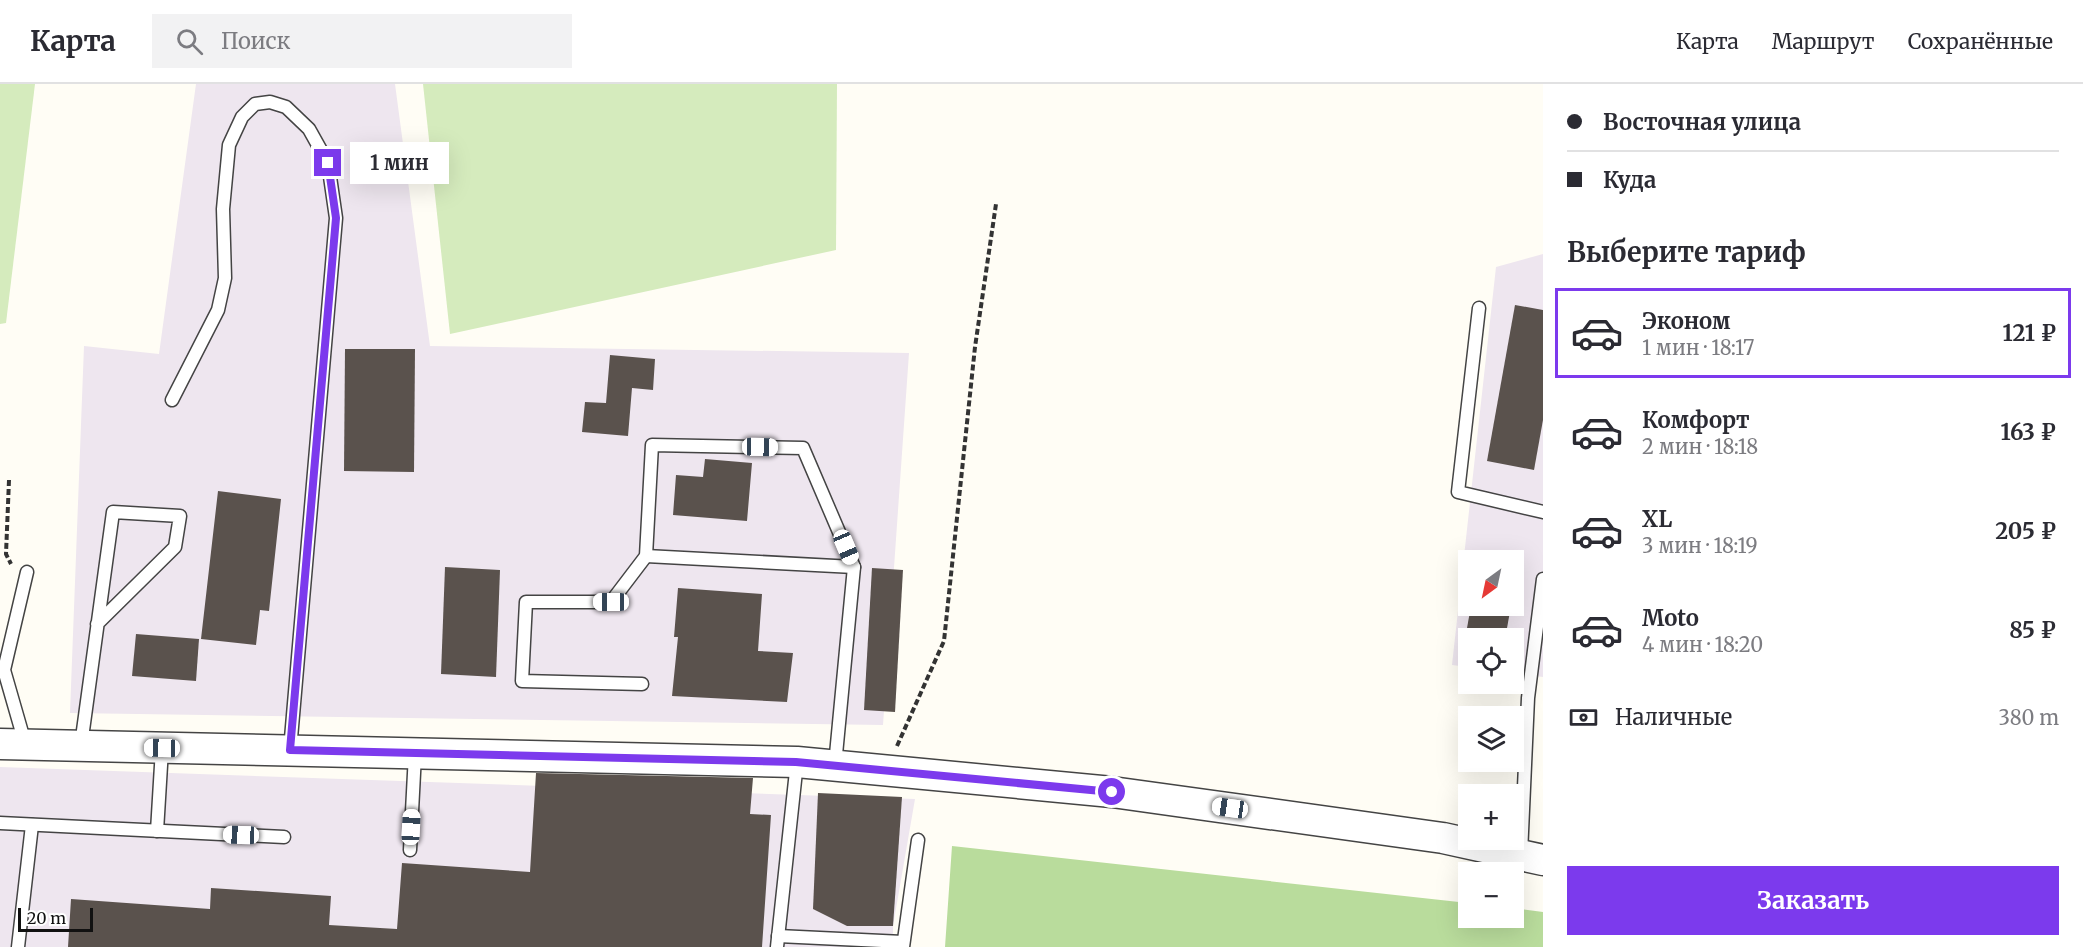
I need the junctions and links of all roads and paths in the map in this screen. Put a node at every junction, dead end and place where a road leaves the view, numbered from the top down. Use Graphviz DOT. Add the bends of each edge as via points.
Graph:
graph roads {
  1 [pos="996,204"];
  2 [pos="1479,308"];
  3 [pos="172,400"];
  4 [pos="9,480"];
  5 [pos="1543,512"];
  6 [pos="646,556"];
  7 [pos="854,567"];
  8 [pos="27,572"];
  9 [pos="1543,579"];
  10 [pos="22,592"];
  11 [pos="97,624"];
  12 [pos="4,653"];
  13 [pos="642,684"];
  14 [pos="13,744"];
  15 [pos="81,746"];
  16 [pos="162,748"];
  17 [pos="290,750"];
  18 [pos="415,754"];
  19 [pos="796,762"];
  20 [pos="835,766"];
  21 [pos="886,771"];
  22 [pos="0,823"];
  23 [pos="32,825"];
  24 [pos="157,831"];
  25 [pos="284,837"];
  26 [pos="918,840"];
  27 [pos="410,850"];
  28 [pos="1532,858"];
  29 [pos="778,941"];
  30 [pos="903,945"];
  31 [pos="18,947"];
  1 -- 21 [label="path" via="975,347 944,641"];
  2 -- 5 [label="lane" via="1458,492"];
  3 -- 17 [label="lane" via="218,310 225,278 223,209 229,146 242,117 255,104 270,102 286,107 309,129 328,163 336,218"];
  4 -- 10 [label="path" via="6,554"];
  6 -- 7 [label="lane"];
  6 -- 7 [label="lane" via="652,445 803,448"];
  6 -- 13 [label="lane" via="611,602 526,602 522,681"];
  7 -- 20 [label="lane"];
  8 -- 10 [label="lane"];
  9 -- 28 [label="lane" via="1528,698"];
  10 -- 12 [label="lane"];
  11 -- 11 [label="lane" via="113,512 180,516 175,547"];
  11 -- 15 [label="lane"];
  12 -- 14 [label="lane"];
  14 -- 15 [label="street"];
  15 -- 16 [label="street"];
  16 -- 17 [label="street"];
  16 -- 24 [label="lane"];
  17 -- 18 [label="street"];
  18 -- 19 [label="street"];
  18 -- 27 [label="lane"];
  19 -- 20 [label="street"];
  19 -- 29 [label="lane"];
  20 -- 21 [label="street"];
  21 -- 28 [label="street" via="1112,792 1443,838"];
  22 -- 23 [label="lane"];
  23 -- 24 [label="lane"];
  23 -- 31 [label="lane"];
  24 -- 25 [label="lane"];
  26 -- 30 [label="lane"];
  29 -- 30 [label="lane"];
}
